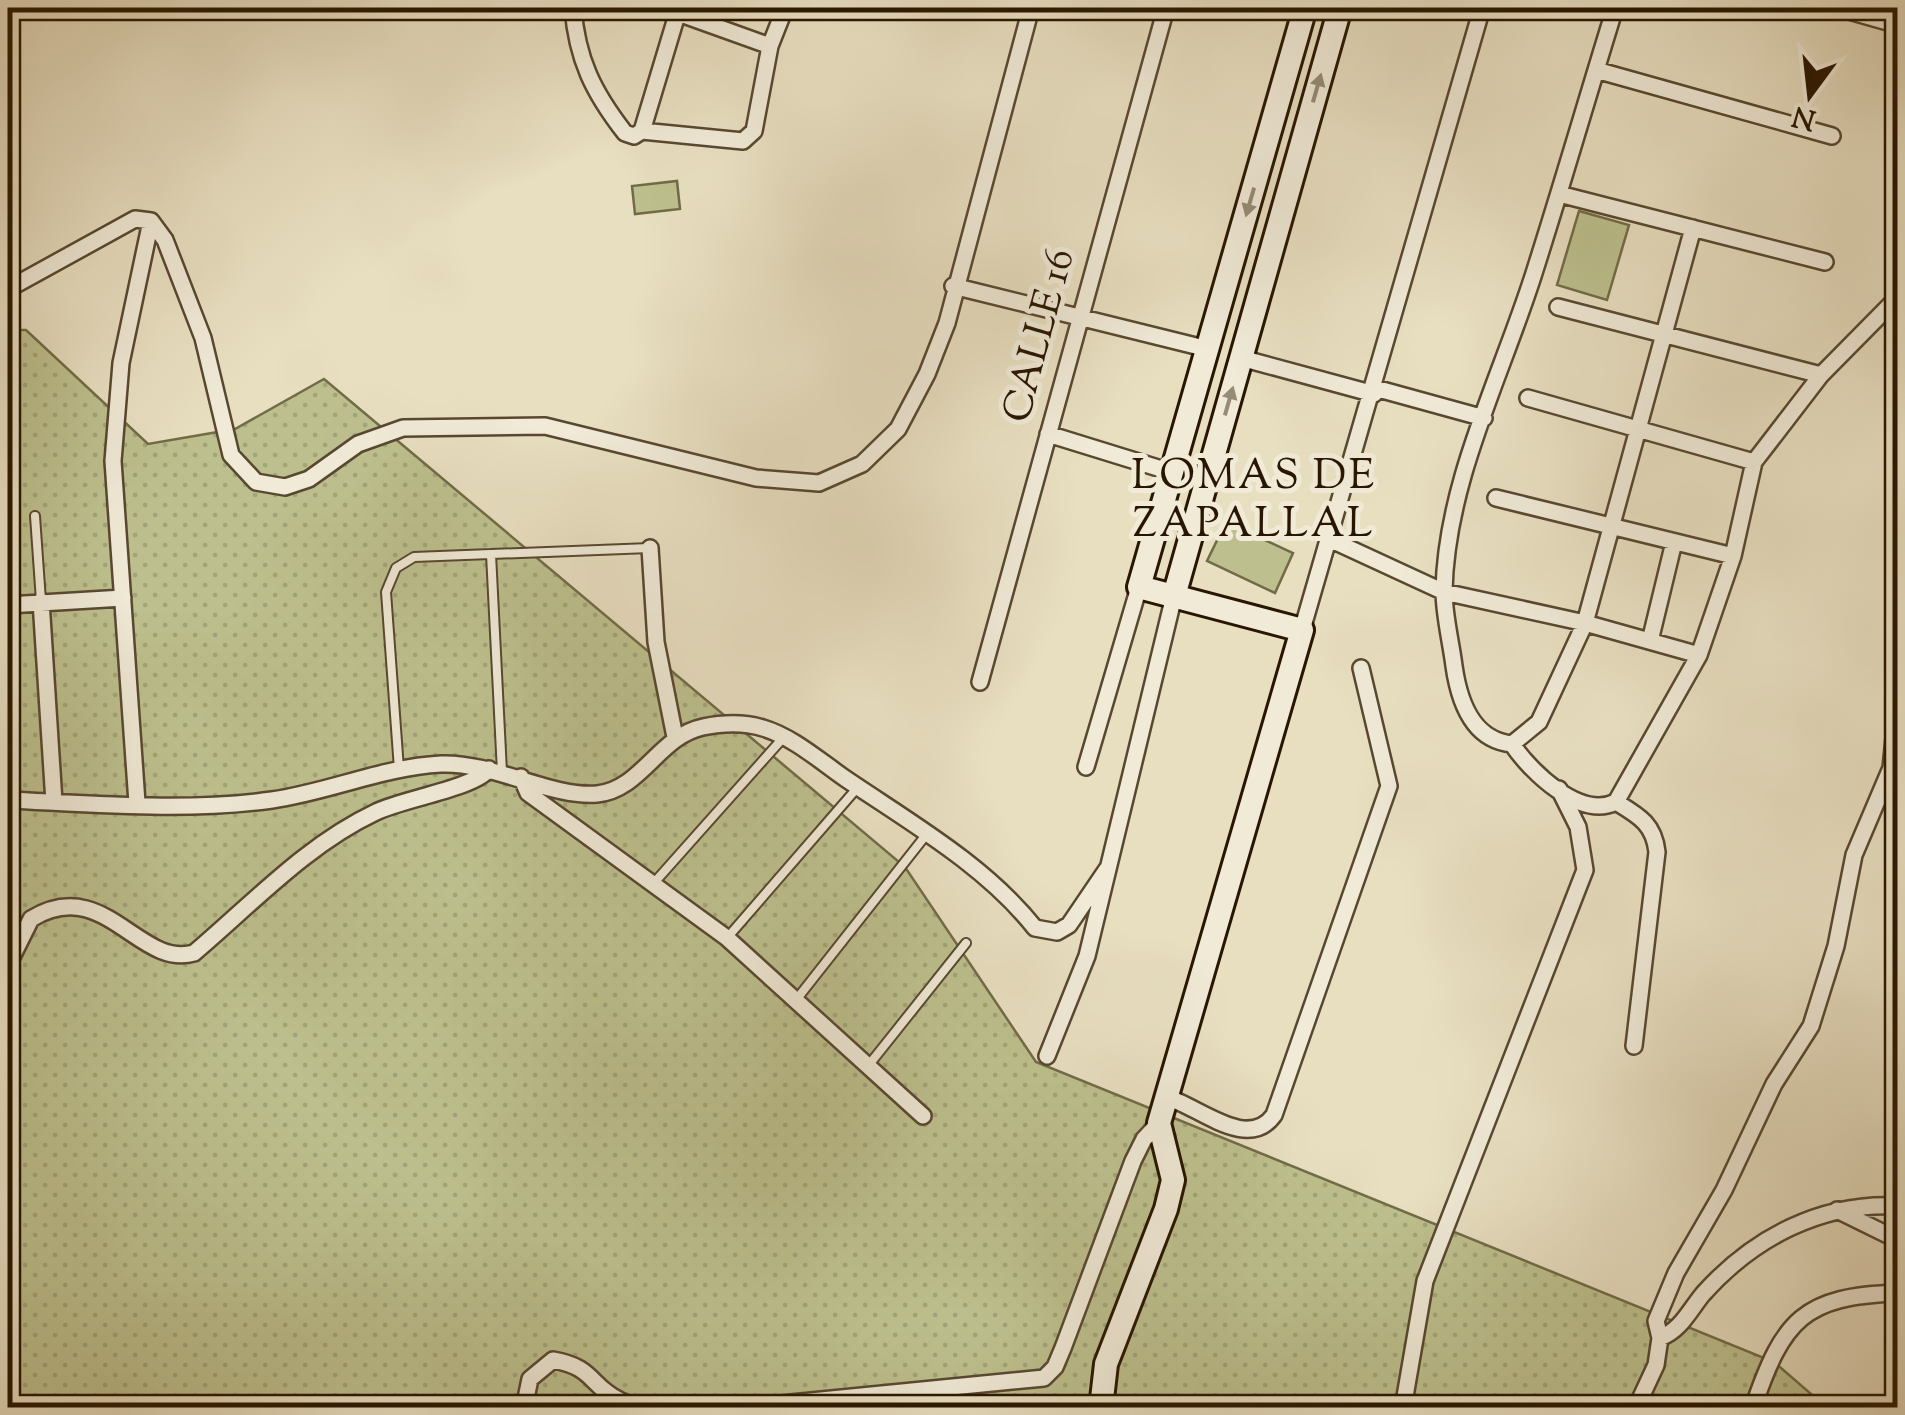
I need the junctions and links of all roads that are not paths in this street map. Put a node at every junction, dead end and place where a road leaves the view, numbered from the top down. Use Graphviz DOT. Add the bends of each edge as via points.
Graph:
graph roads {
  1 [pos="574,8"];
  2 [pos="785,8"];
  3 [pos="1031,8"];
  4 [pos="1166,8"];
  5 [pos="1305,8"];
  6 [pos="1340,8"];
  7 [pos="1482,8"];
  8 [pos="1615,8"];
  9 [pos="1838,8"];
  10 [pos="678,10"];
  11 [pos="1898,26"];
  12 [pos="770,46"];
  13 [pos="1596,70"];
  14 [pos="642,130"];
  15 [pos="1832,136"];
  16 [pos="1559,194"];
  17 [pos="150,221"];
  18 [pos="1692,228"];
  19 [pos="1824,262"];
  20 [pos="954,286"];
  21 [pos="8,289"];
  22 [pos="1898,297"];
  23 [pos="1558,307"];
  24 [pos="1080,316"];
  25 [pos="1664,334"];
  26 [pos="1208,349"];
  27 [pos="1241,358"];
  28 [pos="1821,374"];
  29 [pos="1374,391"];
  30 [pos="1528,398"];
  31 [pos="1484,418"];
  32 [pos="1638,429"];
  33 [pos="1048,434"];
  34 [pos="1754,462"];
  35 [pos="1171,472"];
  36 [pos="1496,498"];
  37 [pos="34,516"];
  38 [pos="1612,527"];
  39 [pos="1327,538"];
  40 [pos="1674,542"];
  41 [pos="650,548"];
  42 [pos="491,554"];
  43 [pos="1733,556"];
  44 [pos="1139,587"];
  45 [pos="1444,592"];
  46 [pos="1174,596"];
  47 [pos="123,598"];
  48 [pos="41,601"];
  49 [pos="8,606"];
  50 [pos="1586,622"];
  51 [pos="1302,630"];
  52 [pos="1650,641"];
  53 [pos="1700,654"];
  54 [pos="1361,668"];
  55 [pos="980,682"];
  56 [pos="1898,699"];
  57 [pos="784,737"];
  58 [pos="675,738"];
  59 [pos="1512,744"];
  60 [pos="1894,766"];
  61 [pos="399,768"];
  62 [pos="1086,768"];
  63 [pos="495,771"];
  64 [pos="521,777"];
  65 [pos="858,786"];
  66 [pos="1559,789"];
  67 [pos="8,800"];
  68 [pos="54,802"];
  69 [pos="1616,802"];
  70 [pos="137,803"];
  71 [pos="927,834"];
  72 [pos="1107,869"];
  73 [pos="653,884"];
  74 [pos="727,938"];
  75 [pos="966,943"];
  76 [pos="8,965"];
  77 [pos="796,1000"];
  78 [pos="1634,1046"];
  79 [pos="1047,1056"];
  80 [pos="868,1066"];
  81 [pos="1166,1097"];
  82 [pos="923,1116"];
  83 [pos="1159,1123"];
  84 [pos="1898,1206"];
  85 [pos="1837,1210"];
  86 [pos="1898,1240"];
  87 [pos="1898,1293"];
  88 [pos="1660,1338"];
  89 [pos="1898,1397"];
  90 [pos="673,1407"];
  91 [pos="524,1408"];
  92 [pos="722,1408"];
  93 [pos="740,1408"];
  94 [pos="1100,1408"];
  95 [pos="1404,1408"];
  96 [pos="1636,1408"];
  97 [pos="1753,1408"];
  98 [pos="1890,1408"];
  1 -- 14 [label="street" via="576,50 593,86 625,134"];
  2 -- 12 [label="street"];
  3 -- 20 [label="street"];
  4 -- 24 [label="street, CALLE 16"];
  5 -- 26 [label="street, one-way"];
  27 -- 6 [label="street, one-way"];
  7 -- 29 [label="street"];
  8 -- 13 [label="street"];
  9 -- 11 [label="street"];
  10 -- 12 [label="street"];
  10 -- 14 [label="street"];
  12 -- 14 [label="street" via="754,130 742,141"];
  13 -- 15 [label="street"];
  13 -- 16 [label="street"];
  16 -- 18 [label="street"];
  16 -- 31 [label="street"];
  17 -- 20 [label="street" via="165,240 203,338 231,455 256,482 285,486 310,478 358,444 403,428 545,426 756,478 819,483 862,464 898,429 947,323"];
  17 -- 21 [label="street" via="136,220"];
  17 -- 47 [label="street" via="114,425"];
  18 -- 19 [label="street"];
  18 -- 25 [label="street"];
  20 -- 24 [label="street"];
  22 -- 28 [label="street"];
  23 -- 25 [label="street"];
  24 -- 26 [label="street"];
  24 -- 33 [label="street, CALLE 16"];
  25 -- 28 [label="street"];
  25 -- 32 [label="street"];
  26 -- 35 [label="street"];
  27 -- 29 [label="street"];
  46 -- 27 [label="street, one-way"];
  28 -- 34 [label="street"];
  29 -- 31 [label="street"];
  29 -- 39 [label="street"];
  30 -- 32 [label="street"];
  31 -- 45 [label="street" via="1461,490"];
  32 -- 34 [label="street"];
  32 -- 38 [label="street"];
  33 -- 35 [label="street"];
  33 -- 55 [label="street, CALLE 16"];
  34 -- 43 [label="street"];
  35 -- 44 [label="street"];
  36 -- 38 [label="street"];
  37 -- 48 [label="lane"];
  38 -- 40 [label="street"];
  38 -- 50 [label="street"];
  39 -- 45 [label="street"];
  39 -- 51 [label="street"];
  40 -- 43 [label="street"];
  40 -- 52 [label="street"];
  41 -- 42 [label="lane"];
  41 -- 58 [label="street" via="656,642"];
  42 -- 61 [label="lane" via="414,557 390,575"];
  42 -- 63 [label="lane"];
  43 -- 53 [label="street"];
  44 -- 46 [label="street"];
  44 -- 62 [label="street"];
  45 -- 50 [label="street"];
  45 -- 59 [label="street" via="1464,708 1483,732"];
  46 -- 51 [label="street"];
  46 -- 72 [label="street"];
  47 -- 48 [label="street"];
  47 -- 70 [label="street"];
  48 -- 49 [label="street"];
  48 -- 68 [label="street"];
  50 -- 52 [label="street"];
  50 -- 59 [label="street" via="1539,722"];
  51 -- 81 [label="street"];
  52 -- 53 [label="street"];
  53 -- 69 [label="street"];
  54 -- 81 [label="street" via="1388,786 1274,1115 1258,1129 1242,1131"];
  56 -- 60 [label="street"];
  57 -- 58 [label="street" via="737,724"];
  57 -- 65 [label="street"];
  57 -- 73 [label="lane"];
  58 -- 64 [label="street" via="608,792 582,793"];
  59 -- 66 [label="street" via="1528,767"];
  60 -- 88 [label="street" via="1854,854 1836,946 1810,1026 1676,1273 1656,1321"];
  61 -- 63 [label="street" via="444,764"];
  61 -- 70 [label="street" via="269,800"];
  63 -- 64 [label="street"];
  63 -- 76 [label="street" via="399,802 332,836 194,953 168,954 123,924 67,907 31,919"];
  64 -- 73 [label="street" via="528,793"];
  65 -- 71 [label="street"];
  65 -- 74 [label="lane"];
  66 -- 69 [label="street" via="1590,805"];
  66 -- 95 [label="street" via="1578,826 1585,870 1425,1281"];
  67 -- 68 [label="street"];
  68 -- 70 [label="street"];
  69 -- 78 [label="street" via="1646,822 1657,852"];
  71 -- 72 [label="street" via="1046,933 1069,925"];
  71 -- 77 [label="lane"];
  72 -- 79 [label="street" via="1087,956"];
  73 -- 74 [label="street"];
  74 -- 77 [label="street"];
  75 -- 80 [label="lane"];
  77 -- 80 [label="street"];
  80 -- 82 [label="street"];
  81 -- 83 [label="street"];
  83 -- 93 [label="street" via="1133,1160 1055,1367 1044,1378"];
  83 -- 94 [label="street" via="1173,1180 1106,1364"];
  84 -- 85 [label="street"];
  85 -- 86 [label="street"];
  85 -- 88 [label="street" via="1772,1236 1706,1291 1678,1329"];
  87 -- 97 [label="street" via="1837,1296 1813,1308 1779,1346"];
  88 -- 96 [label="street"];
  89 -- 98 [label="street"];
  90 -- 91 [label="street" via="617,1400 579,1365 553,1360 530,1379"];
  90 -- 92 [label="street"];
}
